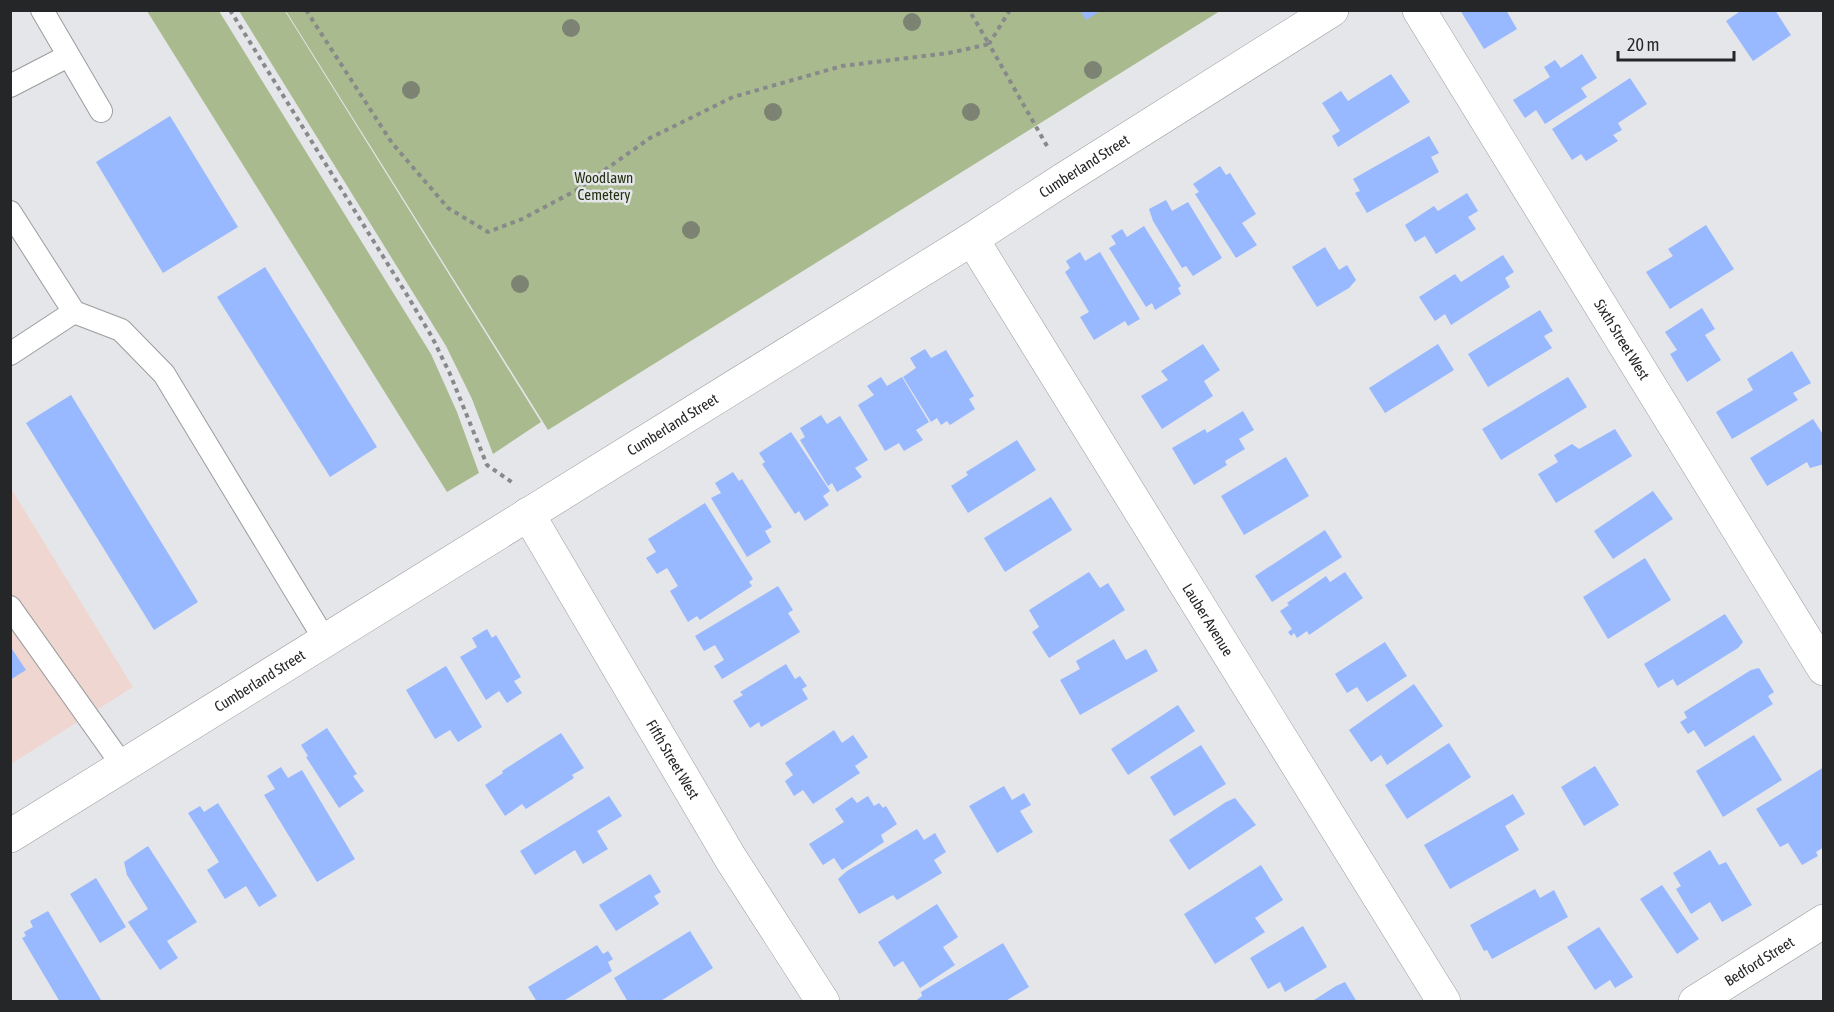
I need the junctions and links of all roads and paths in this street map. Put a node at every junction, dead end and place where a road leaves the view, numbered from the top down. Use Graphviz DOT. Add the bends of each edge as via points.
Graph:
graph roads {
  1 [pos="42,10"];
  2 [pos="230,10"];
  3 [pos="306,10"];
  4 [pos="969,10"];
  5 [pos="1010,10"];
  6 [pos="1332,10"];
  7 [pos="1419,10"];
  8 [pos="989,44"];
  9 [pos="68,56"];
  10 [pos="10,86"];
  11 [pos="101,111"];
  12 [pos="1064,179"];
  13 [pos="10,212"];
  14 [pos="972,239"];
  15 [pos="74,312"];
  16 [pos="10,354"];
  17 [pos="495,469"];
  18 [pos="528,514"];
  19 [pos="10,607"];
  20 [pos="325,640"];
  21 [pos="1824,669"];
  22 [pos="123,766"];
  23 [pos="10,836"];
  24 [pos="1824,921"];
  25 [pos="823,1002"];
  26 [pos="1444,1002"];
  27 [pos="1695,1002"];
  1 -- 9 [label="lane"];
  2 -- 17 [label="path" via="427,329 487,465"];
  3 -- 8 [label="path" via="392,143 448,208 488,232 575,191 651,138 733,97 842,66"];
  4 -- 8 [label="path"];
  5 -- 8 [label="path"];
  6 -- 12 [label="street, Cumberland Street"];
  7 -- 21 [label="street, Sixth Street West"];
  8 -- 12 [label="path"];
  9 -- 10 [label="lane"];
  9 -- 11 [label="lane"];
  12 -- 14 [label="street, Cumberland Street"];
  13 -- 15 [label="lane"];
  14 -- 18 [label="street, Cumberland Street"];
  14 -- 26 [label="street, Lauber Avenue"];
  15 -- 16 [label="lane"];
  15 -- 20 [label="lane" via="121,330 164,374"];
  18 -- 20 [label="street, Cumberland Street"];
  18 -- 25 [label="street, Fifth Street West" via="731,859"];
  19 -- 22 [label="lane"];
  20 -- 22 [label="street, Cumberland Street"];
  22 -- 23 [label="street, Cumberland Street"];
  24 -- 27 [label="street, Bedford Street"];
}
